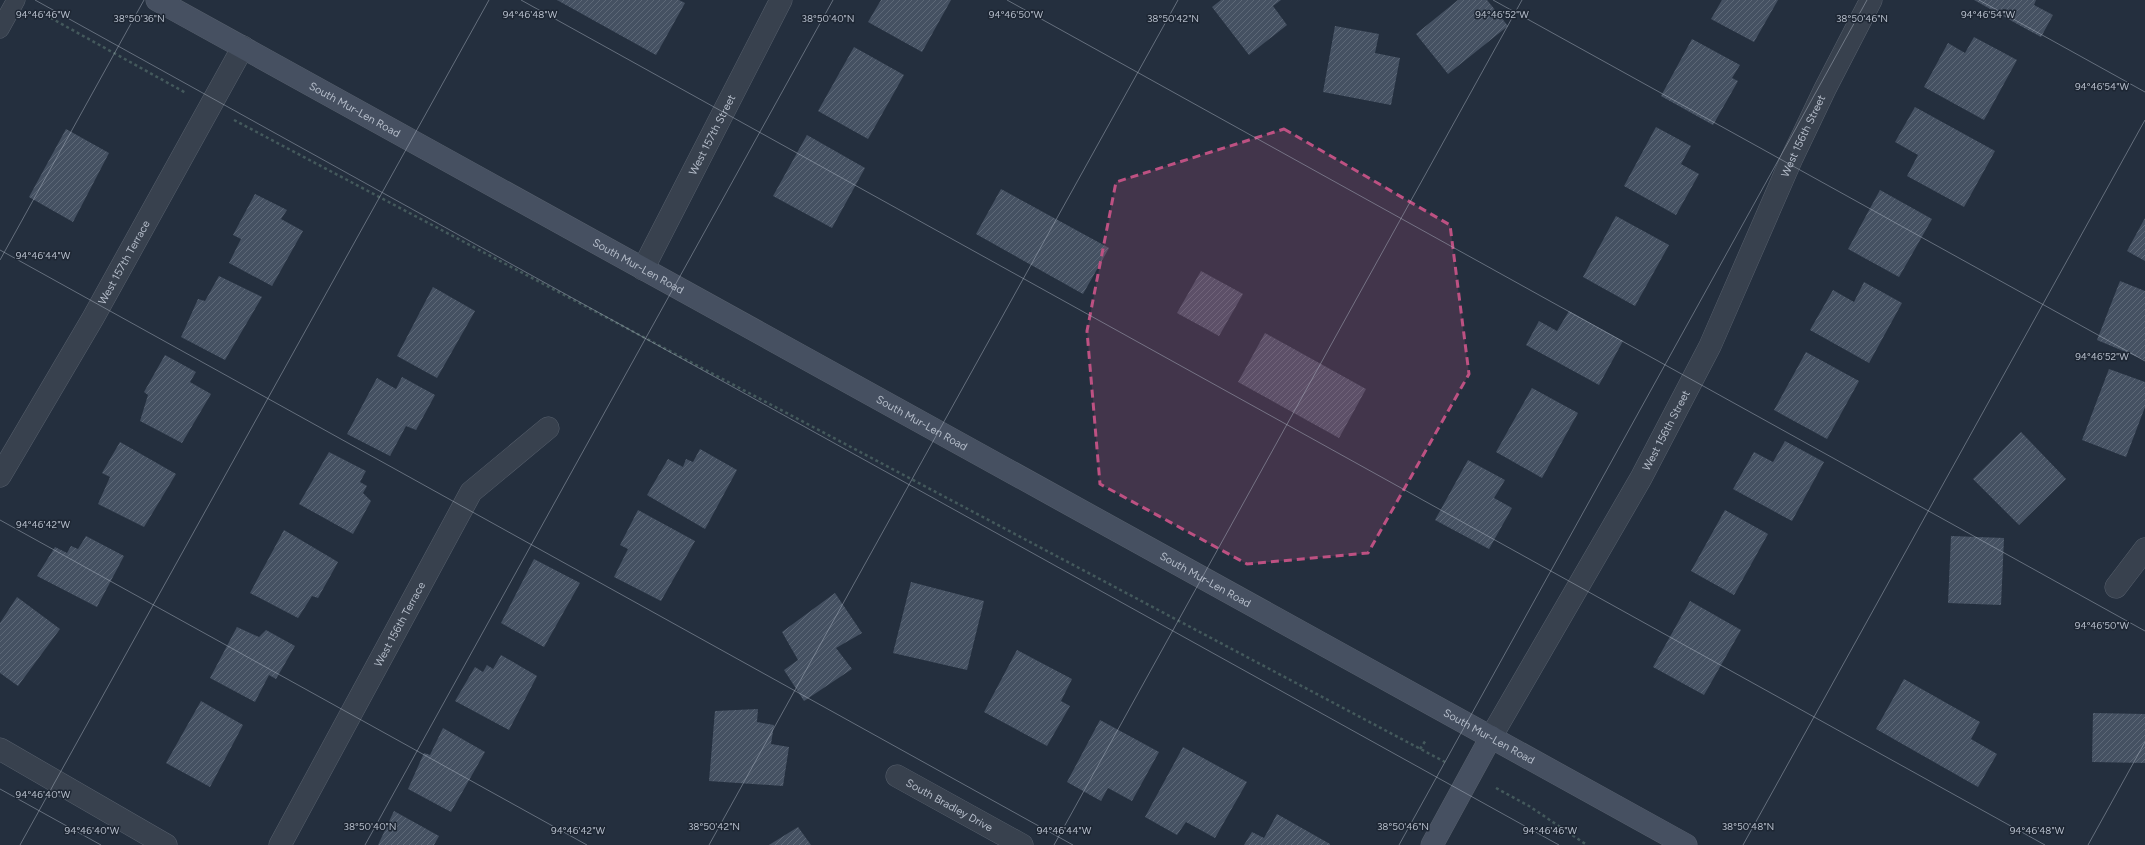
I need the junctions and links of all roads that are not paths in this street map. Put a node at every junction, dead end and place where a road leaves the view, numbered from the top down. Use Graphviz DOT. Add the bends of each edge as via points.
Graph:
graph roads {
  1 [pos="16,0"];
  2 [pos="157,0"];
  3 [pos="781,0"];
  4 [pos="1871,0"];
  5 [pos="0,29"];
  6 [pos="243,48"];
  7 [pos="643,269"];
  8 [pos="548,428"];
  9 [pos="0,476"];
  10 [pos="2145,549"];
  11 [pos="2116,588"];
  12 [pos="1491,737"];
  13 [pos="0,749"];
  14 [pos="897,776"];
  15 [pos="166,845"];
  16 [pos="280,845"];
  17 [pos="1022,845"];
  18 [pos="1432,845"];
  19 [pos="1686,845"];
  1 -- 5 [label="lane"];
  2 -- 6 [label="main road, South Mur-Len Road"];
  3 -- 7 [label="street, West 157th Street"];
  4 -- 12 [label="street, West 156th Street" via="1795,152 1710,346 1641,478"];
  6 -- 7 [label="main road, South Mur-Len Road"];
  6 -- 9 [label="street, West 157th Terrace" via="93,318"];
  7 -- 12 [label="main road, South Mur-Len Road"];
  8 -- 16 [label="street, West 156th Terrace" via="471,492"];
  10 -- 11 [label="street"];
  12 -- 18 [label="main road, West 156th Street"];
  12 -- 19 [label="main road, South Mur-Len Road"];
  13 -- 15 [label="street"];
  14 -- 17 [label="street, South Bradley Drive"];
}
